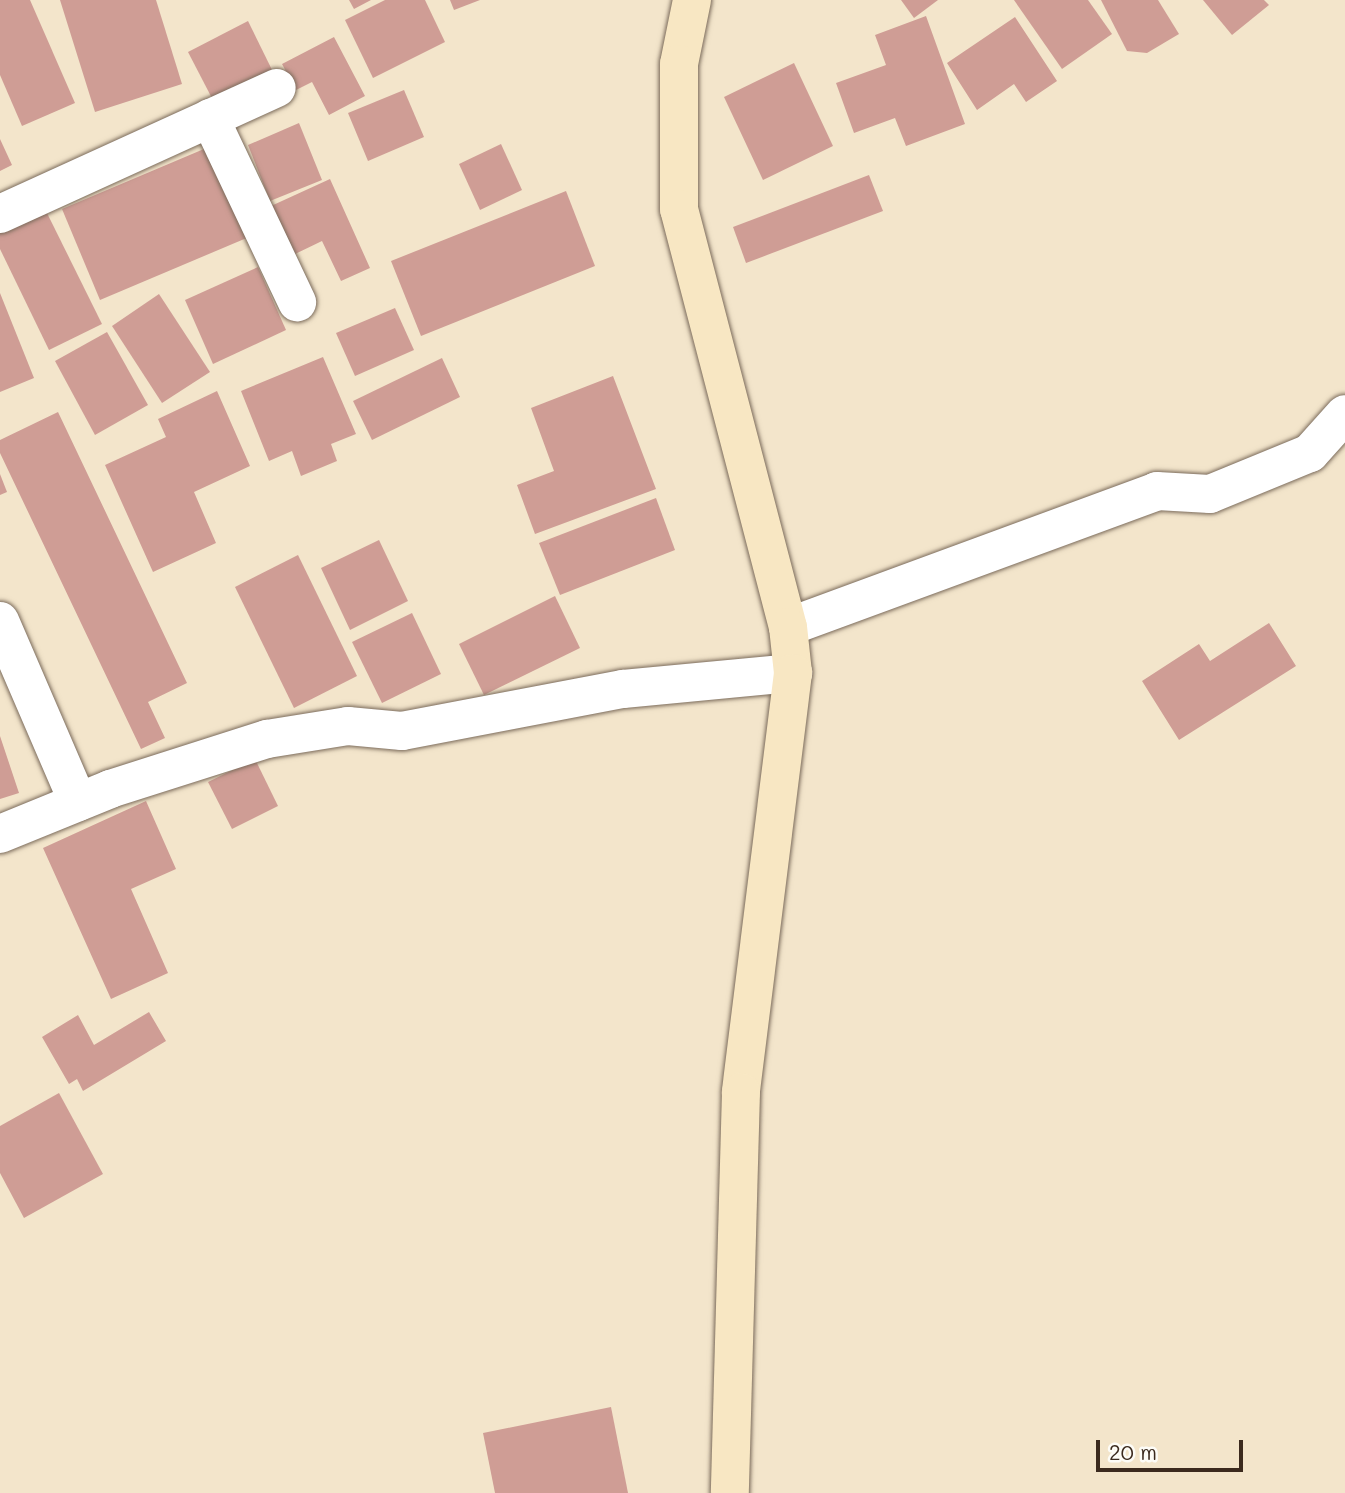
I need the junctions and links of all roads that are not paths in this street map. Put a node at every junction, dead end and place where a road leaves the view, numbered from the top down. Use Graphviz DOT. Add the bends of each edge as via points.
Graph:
graph roads {
  1 [pos="692,0"];
  2 [pos="277,88"];
  3 [pos="210,118"];
  4 [pos="0,214"];
  5 [pos="297,302"];
  6 [pos="1345,414"];
  7 [pos="0,621"];
  8 [pos="788,627"];
  9 [pos="793,673"];
  10 [pos="78,802"];
  11 [pos="0,834"];
  12 [pos="730,1493"];
  1 -- 8 [label="street" via="679,64 679,209"];
  2 -- 3 [label="street"];
  3 -- 4 [label="street"];
  3 -- 5 [label="street"];
  6 -- 8 [label="street" via="1310,453 1210,494 1157,491"];
  7 -- 10 [label="street"];
  8 -- 9 [label="street"];
  9 -- 10 [label="street" via="623,689 402,731 348,726 267,739"];
  9 -- 12 [label="street" via="741,1092"];
  10 -- 11 [label="street"];
}
